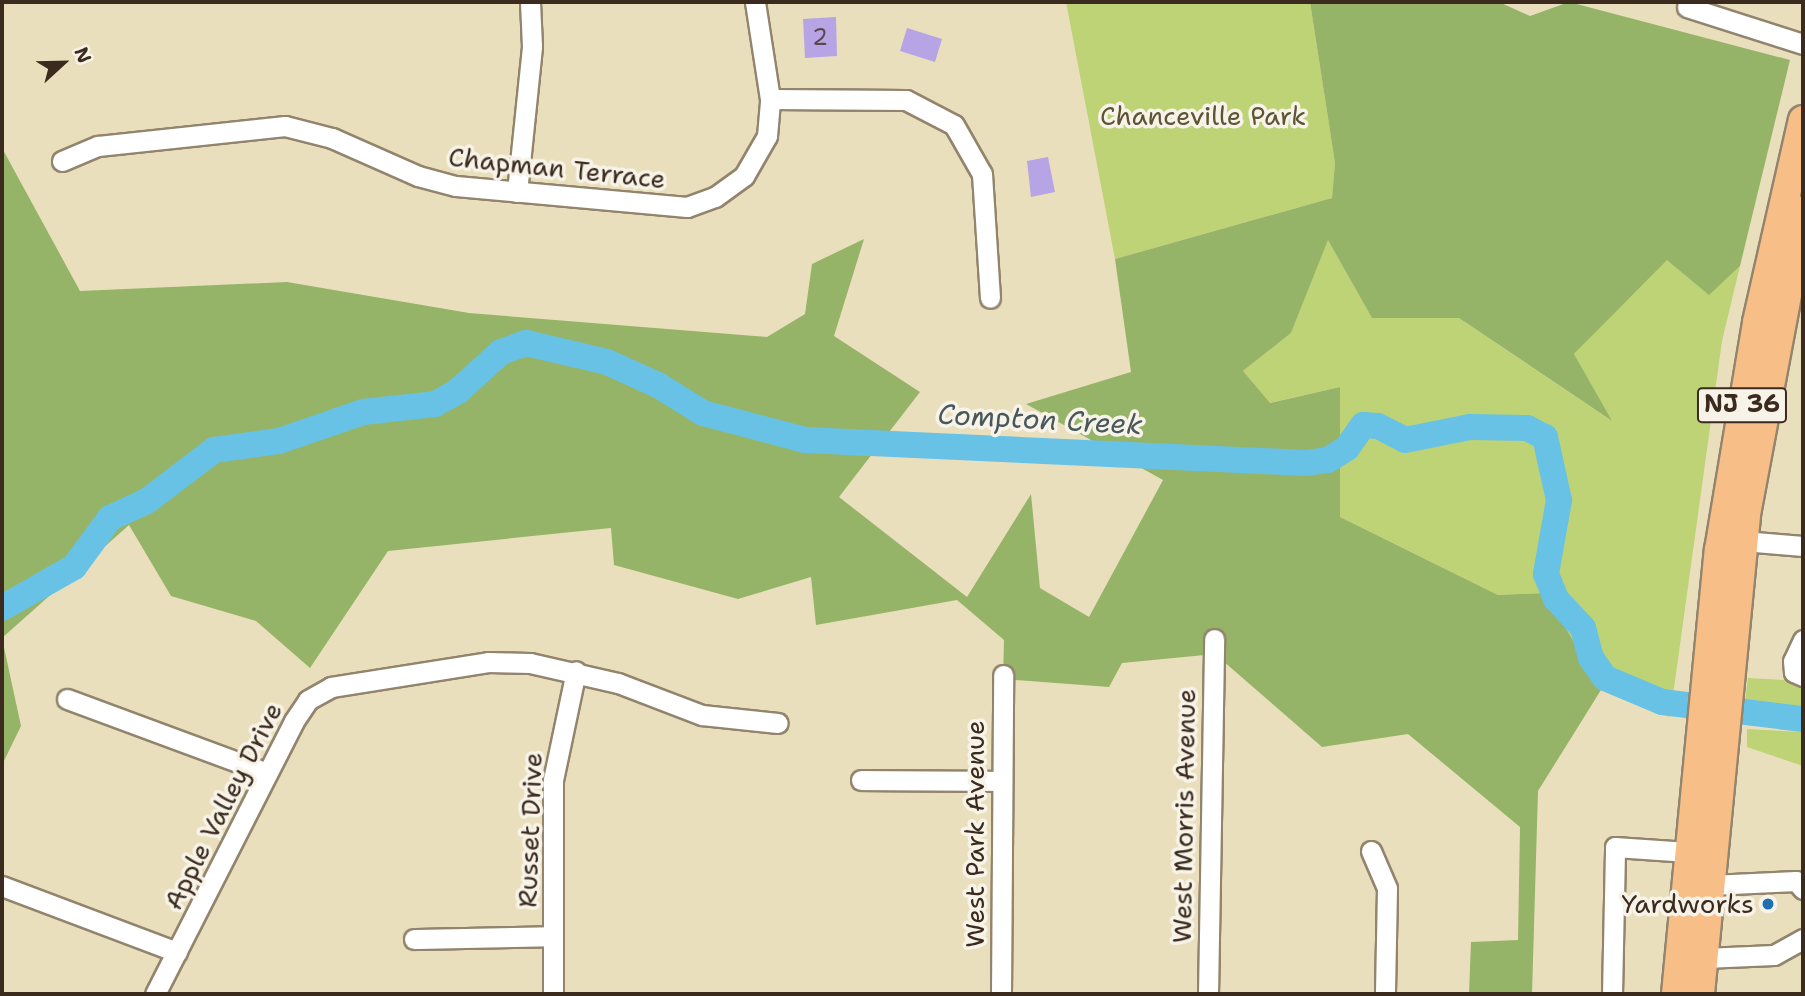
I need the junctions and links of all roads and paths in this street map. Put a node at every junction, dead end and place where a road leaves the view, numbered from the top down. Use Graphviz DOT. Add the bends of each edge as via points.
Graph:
graph roads {
  1 [pos="530,2"];
  2 [pos="755,2"];
  3 [pos="1687,7"];
  4 [pos="1803,44"];
  5 [pos="770,99"];
  6 [pos="1803,120"];
  7 [pos="62,161"];
  8 [pos="517,192"];
  9 [pos="1803,210"];
  10 [pos="1799,247"];
  11 [pos="990,298"];
  12 [pos="1743,541"];
  13 [pos="1799,550"];
  14 [pos="1214,639"];
  15 [pos="1803,640"];
  16 [pos="576,671"];
  17 [pos="1003,675"];
  18 [pos="1803,676"];
  19 [pos="1715,696"];
  20 [pos="67,699"];
  21 [pos="778,723"];
  22 [pos="1712,727"];
  23 [pos="267,773"];
  24 [pos="861,779"];
  25 [pos="1002,781"];
  26 [pos="1371,851"];
  27 [pos="1688,852"];
  28 [pos="1710,885"];
  29 [pos="2,886"];
  30 [pos="1803,889"];
  31 [pos="552,936"];
  32 [pos="414,939"];
  33 [pos="1803,939"];
  34 [pos="177,952"];
  35 [pos="1703,958"];
  36 [pos="155,994"];
  37 [pos="553,994"];
  38 [pos="1001,994"];
  39 [pos="1208,994"];
  40 [pos="1385,994"];
  41 [pos="1612,994"];
  42 [pos="1675,994"];
  43 [pos="1700,994"];
  1 -- 8 [label="street" via="531,46"];
  2 -- 5 [label="street, Chapman Terrace"];
  3 -- 4 [label="street"];
  5 -- 8 [label="street, Chapman Terrace" via="767,136 760,154 744,176 703,203 669,208"];
  5 -- 11 [label="street" via="906,100 954,125 982,174"];
  6 -- 19 [label="highway, NJ 36" via="1736,439"];
  7 -- 8 [label="street, Chapman Terrace" via="98,146 285,126 332,138 431,180"];
  9 -- 10 [label="highway, NJ 36"];
  10 -- 12 [label="highway, NJ 36" via="1770,370"];
  12 -- 13 [label="street"];
  12 -- 19 [label="highway, NJ 36"];
  14 -- 39 [label="street, West Morris Avenue"];
  15 -- 18 [label="street" via="1793,661 1794,672"];
  16 -- 21 [label="street, Apple Valley Drive" via="702,715"];
  16 -- 23 [label="street, Apple Valley Drive" via="488,662 331,687 308,700"];
  16 -- 31 [label="street, Russet Drive" via="553,780"];
  17 -- 25 [label="street, West Park Avenue"];
  19 -- 22 [label="highway, NJ 36"];
  20 -- 23 [label="street"];
  22 -- 27 [label="highway, NJ 36"];
  22 -- 28 [label="highway, NJ 36"];
  23 -- 34 [label="street, Apple Valley Drive"];
  24 -- 25 [label="street"];
  25 -- 38 [label="street, West Park Avenue"];
  26 -- 40 [label="street" via="1387,888"];
  27 -- 41 [label="street" via="1615,847"];
  27 -- 42 [label="highway, NJ 36"];
  28 -- 30 [label="street" via="1796,881"];
  28 -- 35 [label="highway, NJ 36"];
  29 -- 34 [label="street"];
  31 -- 32 [label="street"];
  31 -- 37 [label="street, Russet Drive"];
  33 -- 35 [label="street" via="1774,955"];
  34 -- 36 [label="street, Apple Valley Drive"];
  35 -- 43 [label="highway, NJ 36"];
}
